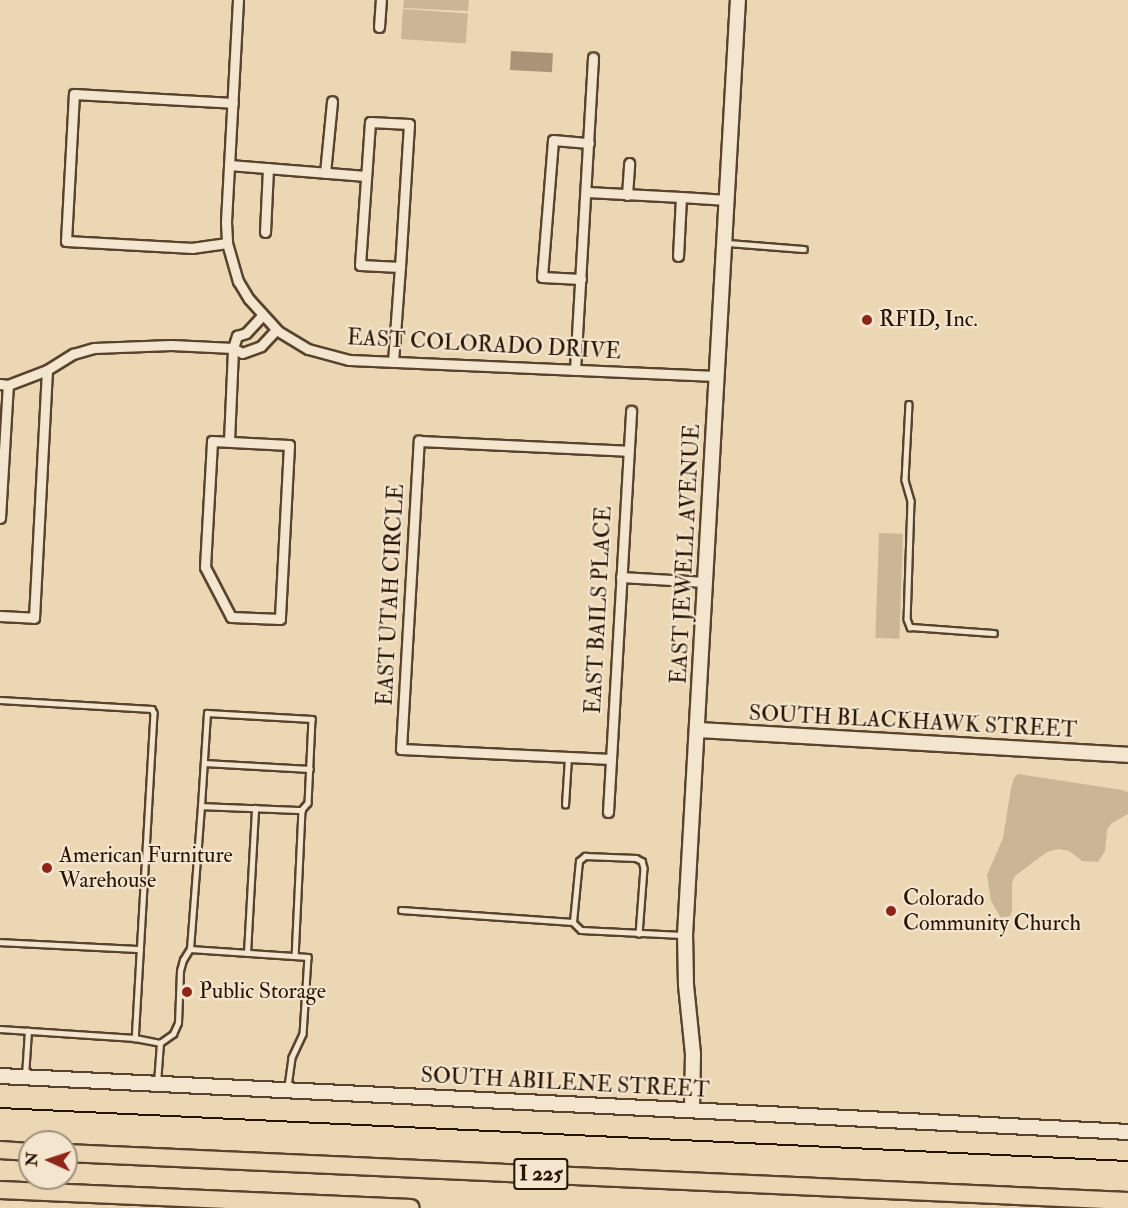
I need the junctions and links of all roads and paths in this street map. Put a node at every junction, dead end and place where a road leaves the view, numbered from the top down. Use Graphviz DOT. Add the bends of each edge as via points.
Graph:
graph roads {
  1 [pos="238,0"];
  2 [pos="381,0"];
  3 [pos="738,0"];
  4 [pos="379,27"];
  5 [pos="593,58"];
  6 [pos="332,101"];
  7 [pos="233,103"];
  8 [pos="589,143"];
  9 [pos="628,163"];
  10 [pos="229,165"];
  11 [pos="268,168"];
  12 [pos="325,173"];
  13 [pos="366,176"];
  14 [pos="586,192"];
  15 [pos="627,195"];
  16 [pos="681,197"];
  17 [pos="727,200"];
  18 [pos="265,232"];
  19 [pos="227,243"];
  20 [pos="724,243"];
  21 [pos="804,249"];
  22 [pos="678,256"];
  23 [pos="400,267"];
  24 [pos="581,279"];
  25 [pos="262,316"];
  26 [pos="276,330"];
  27 [pos="232,348"];
  28 [pos="393,362"];
  29 [pos="47,370"];
  30 [pos="575,370"];
  31 [pos="717,376"];
  32 [pos="4,384"];
  33 [pos="909,404"];
  34 [pos="631,411"];
  35 [pos="229,441"];
  36 [pos="628,451"];
  37 [pos="0,519"];
  38 [pos="621,577"];
  39 [pos="705,582"];
  40 [pos="0,616"];
  41 [pos="994,633"];
  42 [pos="0,699"];
  43 [pos="697,730"];
  44 [pos="1128,755"];
  45 [pos="568,757"];
  46 [pos="611,759"];
  47 [pos="204,764"];
  48 [pos="310,769"];
  49 [pos="565,805"];
  50 [pos="201,806"];
  51 [pos="255,808"];
  52 [pos="302,810"];
  53 [pos="608,812"];
  54 [pos="401,910"];
  55 [pos="573,922"];
  56 [pos="639,934"];
  57 [pos="685,935"];
  58 [pos="0,942"];
  59 [pos="140,949"];
  60 [pos="190,949"];
  61 [pos="247,953"];
  62 [pos="296,956"];
  63 [pos="0,1029"];
  64 [pos="27,1031"];
  65 [pos="135,1038"];
  66 [pos="160,1043"];
  67 [pos="0,1076"];
  68 [pos="25,1078"];
  69 [pos="157,1084"];
  70 [pos="288,1090"];
  71 [pos="692,1110"];
  72 [pos="1128,1132"];
  73 [pos="0,1150"];
  74 [pos="18,1151"];
  75 [pos="78,1155"];
  76 [pos="0,1190"];
  77 [pos="1128,1194"];
  78 [pos="1017,1196"];
  79 [pos="1128,1201"];
  80 [pos="411,1208"];
  1 -- 7 [label="street, EAST COLORADO DRIVE"];
  2 -- 4 [label="street"];
  3 -- 17 [label="street, EAST JEWELL AVENUE"];
  5 -- 8 [label="street"];
  6 -- 12 [label="street"];
  7 -- 10 [label="street, EAST COLORADO DRIVE"];
  7 -- 19 [label="street" via="74,94 66,241 193,248"];
  8 -- 14 [label="street"];
  8 -- 24 [label="street" via="553,140 542,277"];
  9 -- 15 [label="street"];
  10 -- 11 [label="street"];
  10 -- 19 [label="street, EAST COLORADO DRIVE"];
  11 -- 12 [label="street"];
  11 -- 18 [label="street"];
  12 -- 13 [label="street"];
  13 -- 23 [label="street" via="360,265"];
  13 -- 23 [label="street" via="370,122 410,124"];
  14 -- 15 [label="street"];
  14 -- 24 [label="street"];
  15 -- 16 [label="street"];
  16 -- 17 [label="street"];
  16 -- 22 [label="street"];
  17 -- 20 [label="street, EAST JEWELL AVENUE"];
  19 -- 25 [label="street, EAST COLORADO DRIVE" via="238,281"];
  20 -- 21 [label="lane"];
  20 -- 31 [label="street, EAST JEWELL AVENUE"];
  23 -- 28 [label="street"];
  24 -- 30 [label="street"];
  25 -- 26 [label="street, EAST COLORADO DRIVE"];
  25 -- 27 [label="street" via="246,333 237,336"];
  26 -- 27 [label="street" via="261,346 243,353"];
  26 -- 28 [label="street, EAST COLORADO DRIVE" via="295,343 328,356"];
  27 -- 29 [label="street" via="94,348 73,354"];
  27 -- 35 [label="street"];
  28 -- 30 [label="street, EAST COLORADO DRIVE"];
  29 -- 32 [label="street"];
  29 -- 40 [label="street" via="34,618"];
  30 -- 31 [label="street, EAST COLORADO DRIVE"];
  31 -- 39 [label="street, EAST JEWELL AVENUE"];
  32 -- 37 [label="street"];
  33 -- 41 [label="lane" via="905,480 911,501 907,618 910,627"];
  34 -- 36 [label="street, EAST BAILS PLACE"];
  35 -- 35 [label="street" via="212,441 205,567 231,617 280,619 289,445"];
  36 -- 38 [label="street, EAST BAILS PLACE"];
  36 -- 45 [label="street, EAST UTAH CIRCLE" via="419,441 401,749"];
  38 -- 39 [label="street"];
  38 -- 46 [label="street, EAST BAILS PLACE"];
  39 -- 43 [label="street, EAST JEWELL AVENUE"];
  42 -- 59 [label="lane" via="152,709"];
  43 -- 44 [label="street, SOUTH BLACKHAWK STREET"];
  43 -- 57 [label="street, EAST JEWELL AVENUE"];
  45 -- 46 [label="street, EAST UTAH CIRCLE"];
  45 -- 49 [label="lane"];
  46 -- 53 [label="street, EAST BAILS PLACE"];
  47 -- 48 [label="lane"];
  47 -- 48 [label="lane" via="207,713 219,713 312,719"];
  47 -- 50 [label="lane"];
  48 -- 52 [label="lane" via="308,803"];
  50 -- 51 [label="lane"];
  50 -- 60 [label="lane"];
  51 -- 52 [label="lane"];
  51 -- 61 [label="lane"];
  52 -- 62 [label="lane"];
  54 -- 55 [label="lane"];
  55 -- 56 [label="lane" via="581,930"];
  55 -- 56 [label="lane" via="579,861 585,856 636,858 644,868"];
  56 -- 57 [label="lane"];
  57 -- 71 [label="street, EAST JEWELL AVENUE" via="693,1054"];
  58 -- 59 [label="lane"];
  59 -- 65 [label="lane"];
  60 -- 61 [label="lane"];
  60 -- 66 [label="lane" via="180,971 178,1023 174,1034"];
  61 -- 62 [label="lane"];
  62 -- 70 [label="lane" via="308,957 303,1034 292,1058"];
  63 -- 64 [label="lane"];
  64 -- 65 [label="lane"];
  64 -- 68 [label="lane"];
  65 -- 66 [label="lane"];
  66 -- 69 [label="lane"];
  67 -- 68 [label="street, SOUTH ABILENE STREET"];
  68 -- 69 [label="street, SOUTH ABILENE STREET"];
  69 -- 70 [label="street, SOUTH ABILENE STREET"];
  70 -- 71 [label="street, SOUTH ABILENE STREET"];
  71 -- 72 [label="street, SOUTH ABILENE STREET"];
  73 -- 74 [label="highway"];
  75 -- 78 [label="highway, I 225"];
  76 -- 80 [label="highway"];
  77 -- 78 [label="highway"];
  78 -- 79 [label="highway, I 225"];
}
